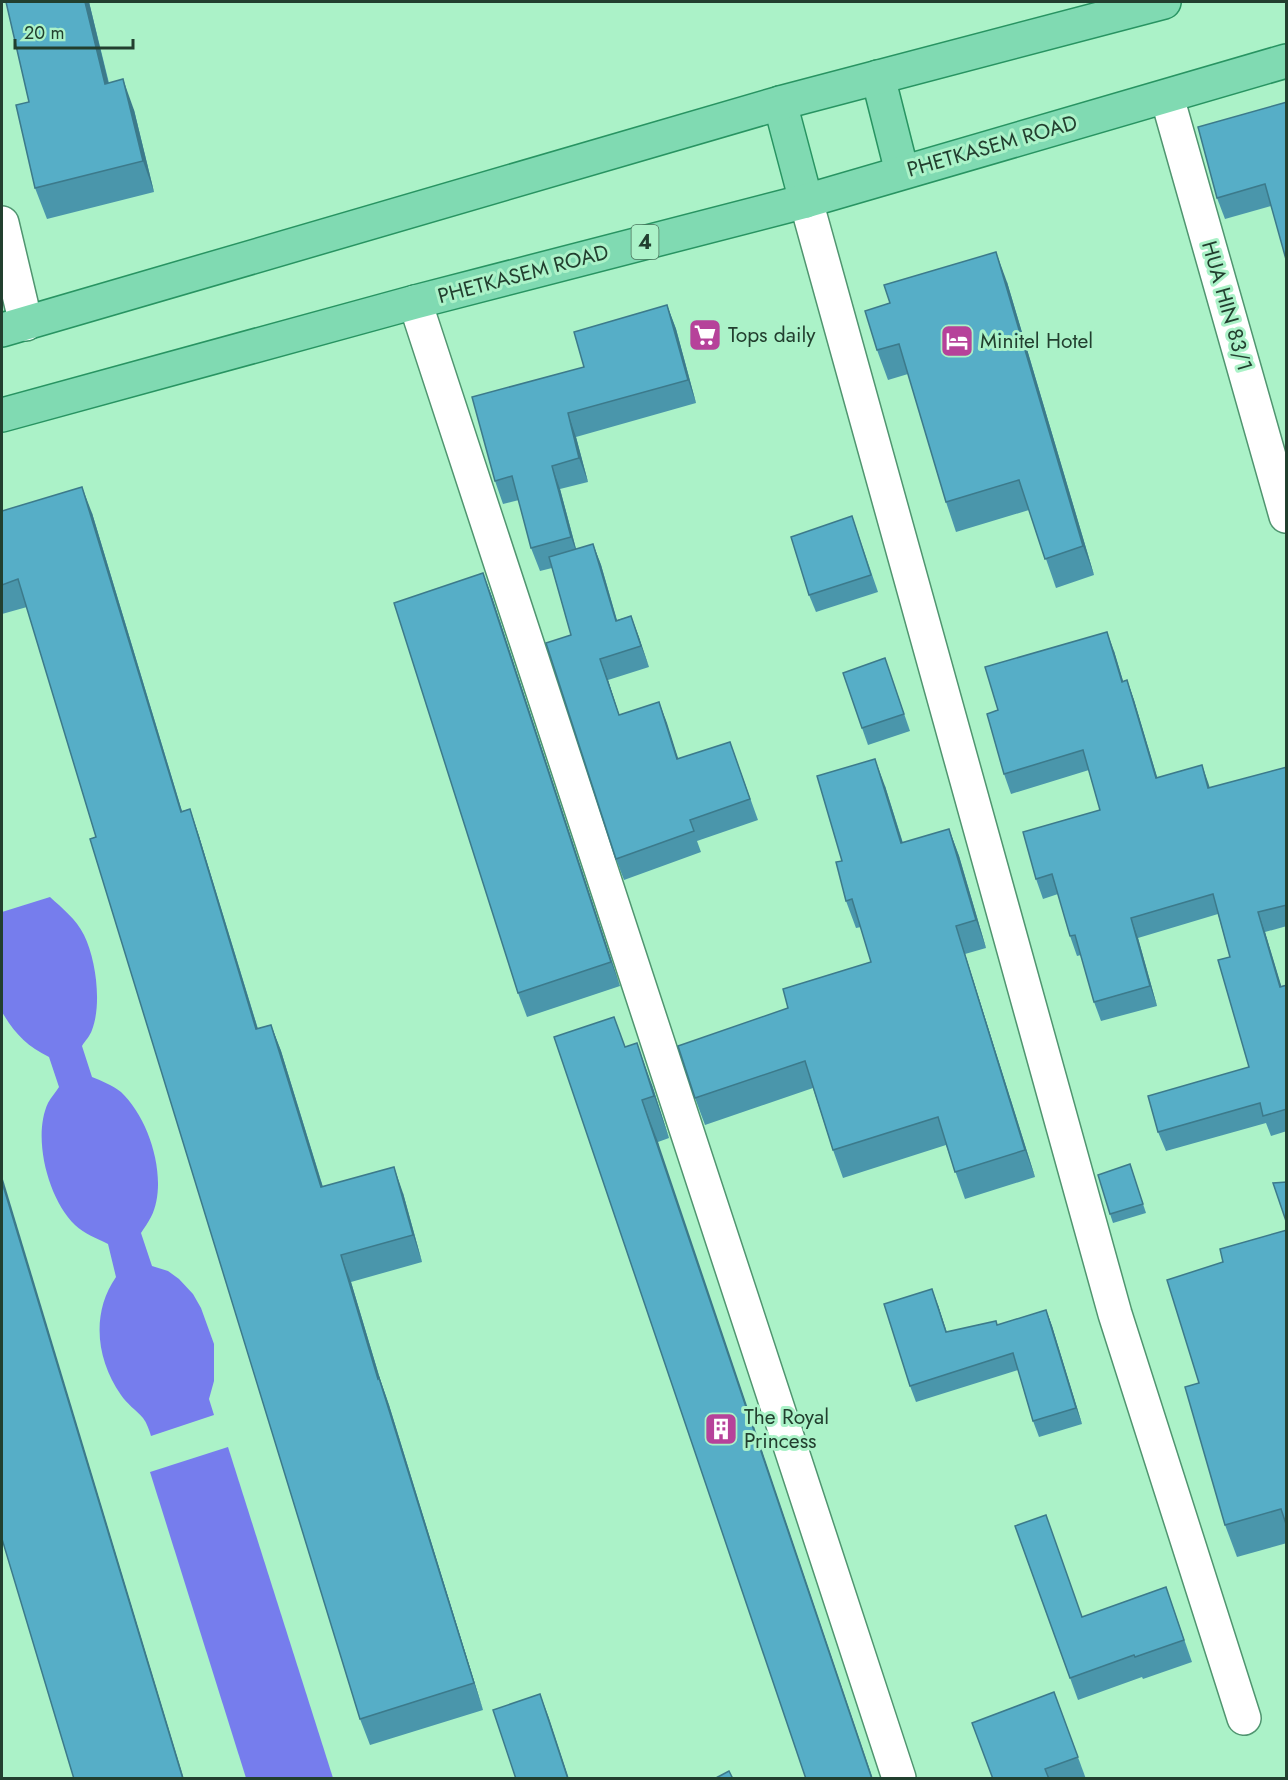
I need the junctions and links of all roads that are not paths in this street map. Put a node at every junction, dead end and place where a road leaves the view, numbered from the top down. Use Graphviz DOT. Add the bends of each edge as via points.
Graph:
graph roads {
  1 [pos="1164,2"];
  2 [pos="1287,62"];
  3 [pos="878,77"];
  4 [pos="1167,97"];
  5 [pos="780,104"];
  6 [pos="902,172"];
  7 [pos="806,201"];
  8 [pos="2,224"];
  9 [pos="415,302"];
  10 [pos="14,327"];
  11 [pos="2,414"];
  12 [pos="1287,516"];
  13 [pos="1244,1718"];
  14 [pos="899,1779"];
  1 -- 3 [label="main road"];
  2 -- 4 [label="main road, PHETKASEM ROAD / 4"];
  3 -- 5 [label="main road"];
  3 -- 6 [label="main road"];
  4 -- 6 [label="main road, PHETKASEM ROAD / 4"];
  4 -- 12 [label="street, HUA HIN 83/1"];
  5 -- 7 [label="main road"];
  5 -- 10 [label="main road"];
  6 -- 7 [label="main road, PHETKASEM ROAD / 4"];
  7 -- 9 [label="main road, PHETKASEM ROAD / 4"];
  7 -- 13 [label="street" via="1115,1314"];
  8 -- 10 [label="street"];
  9 -- 11 [label="main road, PHETKASEM ROAD / 4"];
  9 -- 14 [label="street"];
}
